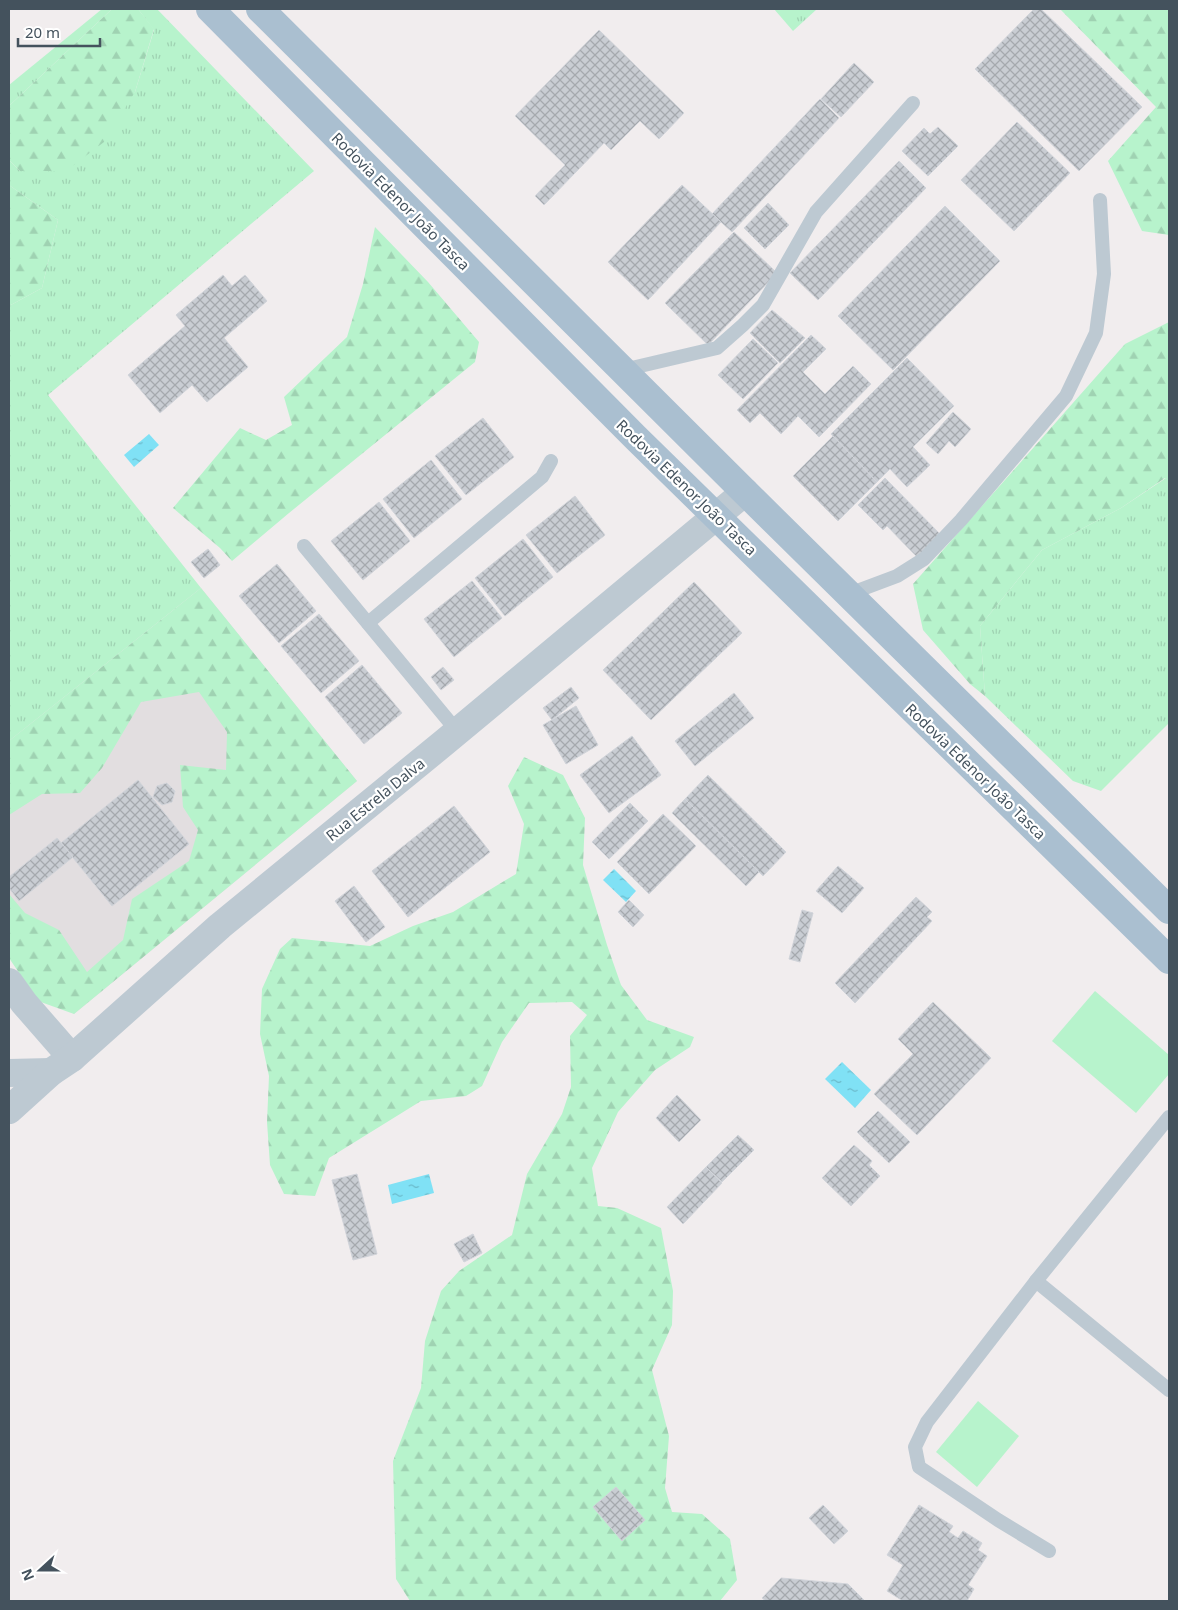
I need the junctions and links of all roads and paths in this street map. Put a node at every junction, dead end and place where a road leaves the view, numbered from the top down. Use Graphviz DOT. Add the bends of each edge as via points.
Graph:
graph roads {
  1 [pos="210,9"];
  2 [pos="260,9"];
  3 [pos="913,103"];
  4 [pos="1100,200"];
  5 [pos="622,370"];
  6 [pos="552,461"];
  7 [pos="745,492"];
  8 [pos="716,516"];
  9 [pos="304,546"];
  10 [pos="849,594"];
  11 [pos="368,622"];
  12 [pos="457,731"];
  13 [pos="1169,910"];
  14 [pos="1169,960"];
  15 [pos="14,998"];
  16 [pos="61,1065"];
  17 [pos="9,1073"];
  18 [pos="9,1110"];
  19 [pos="1169,1117"];
  20 [pos="1036,1281"];
  21 [pos="1169,1390"];
  22 [pos="1049,1551"];
  1 -- 8 [label="main road, Rodovia Edenor João Tasca"];
  2 -- 5 [label="main road"];
  3 -- 5 [label="lane" via="816,212 763,305 717,348"];
  4 -- 10 [label="lane" via="1104,274 1096,333 1066,396 962,520 924,559 896,576"];
  5 -- 7 [label="main road"];
  6 -- 11 [label="lane" via="542,477"];
  7 -- 8 [label="street, Rua Estrela Dalva"];
  7 -- 10 [label="main road"];
  8 -- 12 [label="street, Rua Estrela Dalva"];
  8 -- 14 [label="main road, Rodovia Edenor João Tasca"];
  9 -- 11 [label="lane"];
  10 -- 13 [label="main road"];
  11 -- 12 [label="lane"];
  12 -- 16 [label="street, Rua Estrela Dalva" via="220,926"];
  15 -- 16 [label="street"];
  16 -- 17 [label="street"];
  16 -- 18 [label="street, Rua Estrela Dalva"];
  19 -- 20 [label="lane"];
  20 -- 21 [label="lane"];
  20 -- 22 [label="lane" via="927,1422 915,1447 919,1467"];
}
